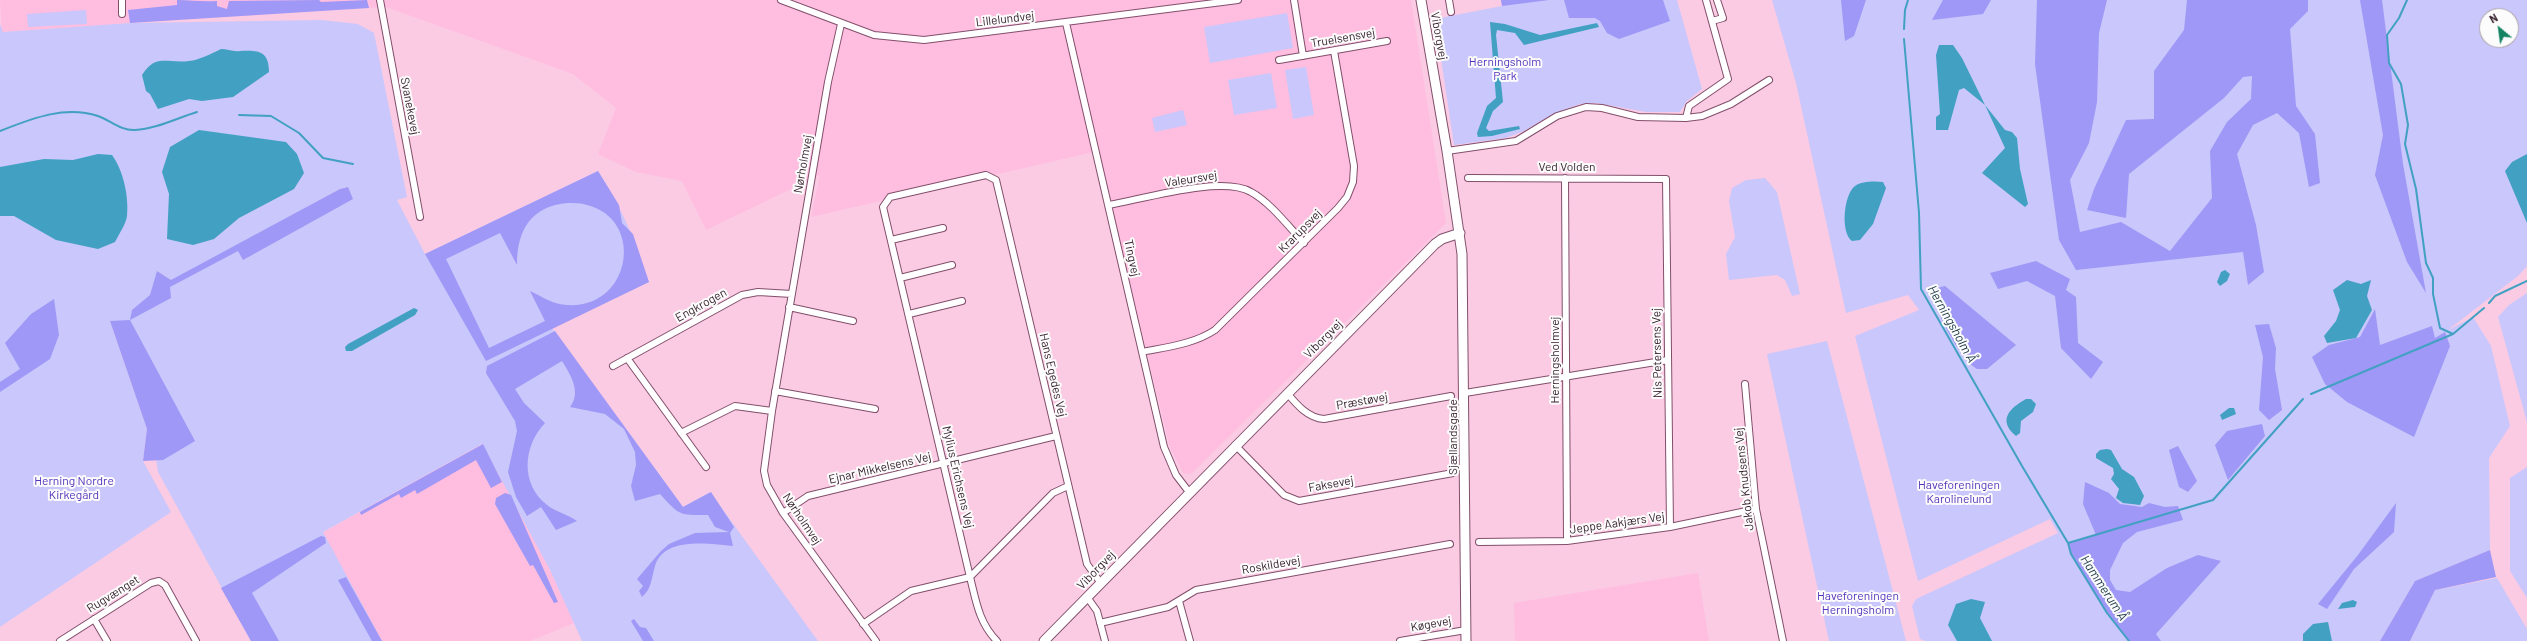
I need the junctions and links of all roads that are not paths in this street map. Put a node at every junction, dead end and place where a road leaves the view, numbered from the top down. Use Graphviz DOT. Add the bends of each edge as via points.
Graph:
graph roads {
  1 [pos="122,0"];
  2 [pos="380,0"];
  3 [pos="780,0"];
  4 [pos="1238,0"];
  5 [pos="1294,0"];
  6 [pos="1421,0"];
  7 [pos="1449,0"];
  8 [pos="1706,0"];
  9 [pos="1717,0"];
  10 [pos="1451,12"];
  11 [pos="122,14"];
  12 [pos="1712,21"];
  13 [pos="1066,22"];
  14 [pos="841,24"];
  15 [pos="1387,41"];
  16 [pos="1334,50"];
  17 [pos="1303,56"];
  18 [pos="1279,60"];
  19 [pos="1769,80"];
  20 [pos="1686,118"];
  21 [pos="1447,151"];
  22 [pos="986,175"];
  23 [pos="1468,178"];
  24 [pos="1565,178"];
  25 [pos="1666,179"];
  26 [pos="1109,205"];
  27 [pos="420,217"];
  28 [pos="943,228"];
  29 [pos="1460,233"];
  30 [pos="891,240"];
  31 [pos="1304,243"];
  32 [pos="952,265"];
  33 [pos="900,278"];
  34 [pos="792,294"];
  35 [pos="962,301"];
  36 [pos="789,307"];
  37 [pos="908,314"];
  38 [pos="853,321"];
  39 [pos="1142,352"];
  40 [pos="627,358"];
  41 [pos="1668,360"];
  42 [pos="613,366"];
  43 [pos="1566,377"];
  44 [pos="1745,384"];
  45 [pos="775,391"];
  46 [pos="1465,393"];
  47 [pos="1287,394"];
  48 [pos="1451,396"];
  49 [pos="875,409"];
  50 [pos="772,411"];
  51 [pos="681,433"];
  52 [pos="1056,436"];
  53 [pos="1235,445"];
  54 [pos="944,464"];
  55 [pos="706,467"];
  56 [pos="1453,473"];
  57 [pos="1068,486"];
  58 [pos="1189,492"];
  59 [pos="1756,509"];
  60 [pos="783,513"];
  61 [pos="1670,527"];
  62 [pos="1567,541"];
  63 [pos="1479,542"];
  64 [pos="1450,544"];
  65 [pos="970,577"];
  66 [pos="1100,582"];
  67 [pos="1087,597"];
  68 [pos="1179,601"];
  69 [pos="94,619"];
  70 [pos="1100,623"];
  71 [pos="863,624"];
  72 [pos="1466,630"];
  73 [pos="60,641"];
  74 [pos="107,641"];
  75 [pos="196,641"];
  76 [pos="876,641"];
  77 [pos="997,641"];
  78 [pos="1044,641"];
  79 [pos="1105,641"];
  80 [pos="1190,641"];
  81 [pos="1400,641"];
  82 [pos="1466,641"];
  83 [pos="1783,641"];
  1 -- 11 [label="street"];
  2 -- 27 [label="street, Svanekevej"];
  3 -- 14 [label="street, Lillelundvej"];
  4 -- 13 [label="street, Lillelundvej"];
  5 -- 17 [label="street, Truelsensvej"];
  6 -- 21 [label="street, Viborgvej"];
  7 -- 10 [label="street"];
  8 -- 12 [label="street"];
  9 -- 12 [label="street" via="1723,18"];
  12 -- 20 [label="street" via="1728,79 1689,106"];
  13 -- 14 [label="street, Lillelundvej" via="924,40 874,35"];
  13 -- 26 [label="street, Tingvej"];
  14 -- 34 [label="street, Nørholmvej" via="828,82"];
  15 -- 16 [label="street, Truelsensvej"];
  16 -- 17 [label="street, Truelsensvej"];
  16 -- 31 [label="street, Krarupsvej" via="1354,166 1353,182 1338,208"];
  17 -- 18 [label="street, Truelsensvej"];
  19 -- 20 [label="street" via="1716,112"];
  20 -- 21 [label="street" via="1638,117 1602,108 1586,107 1557,116 1516,140"];
  21 -- 29 [label="street, Viborgvej"];
  22 -- 30 [label="street, Mylius Erichsens Vej" via="890,197 883,207"];
  22 -- 52 [label="street, Hans Egedes Vej" via="996,180"];
  23 -- 24 [label="street, Ved Volden"];
  24 -- 25 [label="street, Ved Volden"];
  24 -- 43 [label="street, Herningsholmvej"];
  25 -- 41 [label="street, Nis Petersens Vej"];
  26 -- 31 [label="street, Valeursvej" via="1215,185 1234,186 1261,199"];
  26 -- 39 [label="street, Tingvej"];
  28 -- 30 [label="street"];
  29 -- 46 [label="street, Sjællandsgade"];
  29 -- 47 [label="street, Viborgvej" via="1435,244"];
  30 -- 33 [label="street, Mylius Erichsens Vej"];
  31 -- 39 [label="street, Krarupsvej" via="1215,330 1204,337"];
  32 -- 33 [label="street"];
  33 -- 37 [label="street, Mylius Erichsens Vej"];
  34 -- 36 [label="street, Nørholmvej"];
  34 -- 40 [label="street, Engkrogen" via="758,292 742,295"];
  35 -- 37 [label="street"];
  36 -- 38 [label="street"];
  36 -- 45 [label="street, Nørholmvej"];
  37 -- 54 [label="street, Mylius Erichsens Vej"];
  39 -- 58 [label="street, Tingvej" via="1164,447 1176,475"];
  40 -- 42 [label="street, Engkrogen"];
  40 -- 51 [label="street"];
  41 -- 43 [label="street"];
  41 -- 61 [label="street, Nis Petersens Vej"];
  43 -- 46 [label="street"];
  43 -- 62 [label="street, Herningsholmvej"];
  44 -- 59 [label="street, Jakob Knudsens Vej"];
  45 -- 49 [label="street"];
  45 -- 50 [label="street, Nørholmvej"];
  46 -- 72 [label="street, Sjællandsgade"];
  47 -- 48 [label="street, Præstøvej" via="1308,414 1324,419"];
  47 -- 53 [label="street, Viborgvej"];
  50 -- 51 [label="street" via="735,406"];
  50 -- 60 [label="street, Nørholmvej" via="764,471 767,485"];
  51 -- 55 [label="street"];
  52 -- 54 [label="street, Ejnar Mikkelsens Vej"];
  52 -- 57 [label="street, Hans Egedes Vej"];
  53 -- 56 [label="street, Faksevej" via="1284,495 1299,501"];
  53 -- 58 [label="street, Viborgvej"];
  54 -- 60 [label="street, Ejnar Mikkelsens Vej" via="808,496"];
  54 -- 65 [label="street, Mylius Erichsens Vej"];
  57 -- 65 [label="street" via="1054,493"];
  57 -- 66 [label="street, Hans Egedes Vej" via="1087,564"];
  58 -- 66 [label="street, Viborgvej"];
  59 -- 61 [label="street, Jeppe Aakjærs Vej"];
  59 -- 83 [label="street, Jakob Knudsens Vej"];
  60 -- 71 [label="street, Nørholmvej"];
  61 -- 62 [label="street, Jeppe Aakjærs Vej"];
  62 -- 63 [label="street, Jeppe Aakjærs Vej"];
  64 -- 68 [label="street, Roskildevej" via="1196,590"];
  65 -- 71 [label="street" via="911,591"];
  65 -- 77 [label="street, Mylius Erichsens Vej" via="980,617 988,632"];
  66 -- 67 [label="street, Viborgvej"];
  67 -- 70 [label="street" via="1097,612"];
  67 -- 78 [label="street, Viborgvej"];
  68 -- 70 [label="street, Roskildevej" via="1168,607"];
  68 -- 80 [label="street"];
  69 -- 73 [label="street, Rugvænget"];
  69 -- 74 [label="street"];
  69 -- 75 [label="street, Rugvænget" via="151,583 159,581 166,585"];
  70 -- 79 [label="street"];
  71 -- 76 [label="street, Nørholmvej"];
  72 -- 81 [label="street, Køgevej"];
  72 -- 82 [label="street, Sjællandsgade"];
}
